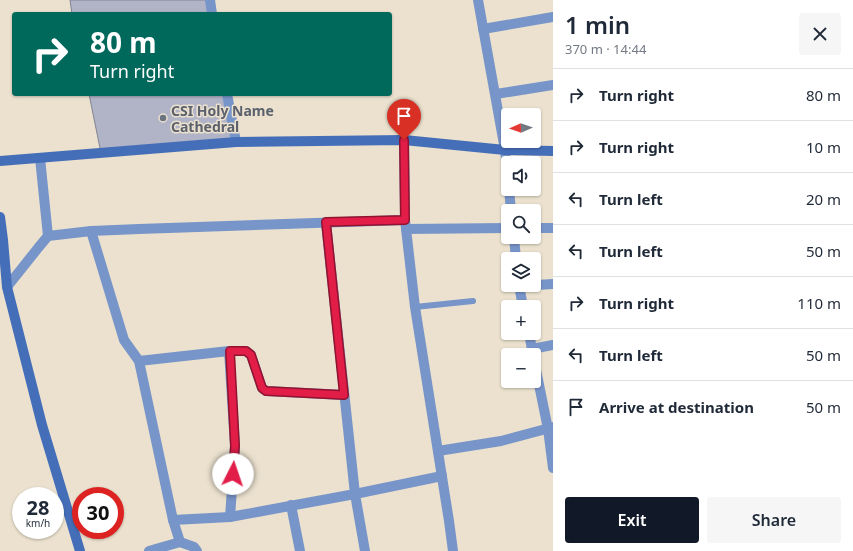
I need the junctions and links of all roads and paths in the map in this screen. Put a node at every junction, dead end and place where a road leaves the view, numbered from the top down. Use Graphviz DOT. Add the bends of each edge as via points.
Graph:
graph roads {
  1 [pos="210,0"];
  2 [pos="478,0"];
  3 [pos="212,12"];
  4 [pos="553,17"];
  5 [pos="483,29"];
  6 [pos="553,86"];
  7 [pos="496,94"];
  8 [pos="227,96"];
  9 [pos="404,140"];
  10 [pos="236,142"];
  11 [pos="505,150"];
  12 [pos="553,151"];
  13 [pos="506,156"];
  14 [pos="40,158"];
  15 [pos="0,161"];
  16 [pos="0,218"];
  17 [pos="326,222"];
  18 [pos="406,225"];
  19 [pos="501,228"];
  20 [pos="541,228"];
  21 [pos="553,228"];
  22 [pos="91,231"];
  23 [pos="48,236"];
  24 [pos="541,284"];
  25 [pos="553,284"];
  26 [pos="4,289"];
  27 [pos="474,301"];
  28 [pos="415,307"];
  29 [pos="553,345"];
  30 [pos="541,349"];
  31 [pos="230,351"];
  32 [pos="138,361"];
  33 [pos="541,388"];
  34 [pos="344,395"];
  35 [pos="550,428"];
  36 [pos="438,451"];
  37 [pos="553,468"];
  38 [pos="442,476"];
  39 [pos="355,494"];
  40 [pos="291,506"];
  41 [pos="230,517"];
  42 [pos="173,520"];
  43 [pos="180,542"];
  44 [pos="80,551"];
  45 [pos="149,551"];
  46 [pos="198,551"];
  47 [pos="300,551"];
  48 [pos="365,551"];
  49 [pos="453,551"];
  1 -- 3 [label="street"];
  2 -- 5 [label="street"];
  4 -- 5 [label="street"];
  5 -- 7 [label="street"];
  6 -- 7 [label="street"];
  7 -- 11 [label="street"];
  8 -- 10 [label="street"];
  9 -- 10 [label="street"];
  9 -- 11 [label="street"];
  9 -- 18 [label="street"];
  10 -- 14 [label="street"];
  11 -- 12 [label="street"];
  11 -- 13 [label="street"];
  14 -- 15 [label="street"];
  14 -- 23 [label="street"];
  16 -- 26 [label="street" via="4,240"];
  17 -- 18 [label="street"];
  17 -- 22 [label="street"];
  17 -- 34 [label="street"];
  18 -- 19 [label="street"];
  18 -- 28 [label="street"];
  20 -- 21 [label="street"];
  22 -- 23 [label="street"];
  22 -- 32 [label="street" via="124,340"];
  23 -- 26 [label="street"];
  24 -- 25 [label="street"];
  26 -- 44 [label="street"];
  27 -- 28 [label="lane"];
  28 -- 36 [label="street"];
  29 -- 30 [label="street"];
  31 -- 32 [label="street"];
  31 -- 34 [label="street" via="246,351 251,355 262,388 266,391"];
  31 -- 41 [label="street" via="235,446"];
  32 -- 42 [label="street"];
  33 -- 35 [label="street"];
  34 -- 39 [label="street"];
  35 -- 36 [label="street"];
  35 -- 37 [label="street"];
  36 -- 38 [label="street"];
  38 -- 39 [label="street"];
  38 -- 49 [label="street"];
  39 -- 40 [label="street"];
  39 -- 48 [label="street"];
  40 -- 41 [label="street"];
  40 -- 47 [label="street"];
  41 -- 42 [label="street"];
  42 -- 43 [label="street"];
  43 -- 45 [label="street"];
  43 -- 46 [label="street"];
}
